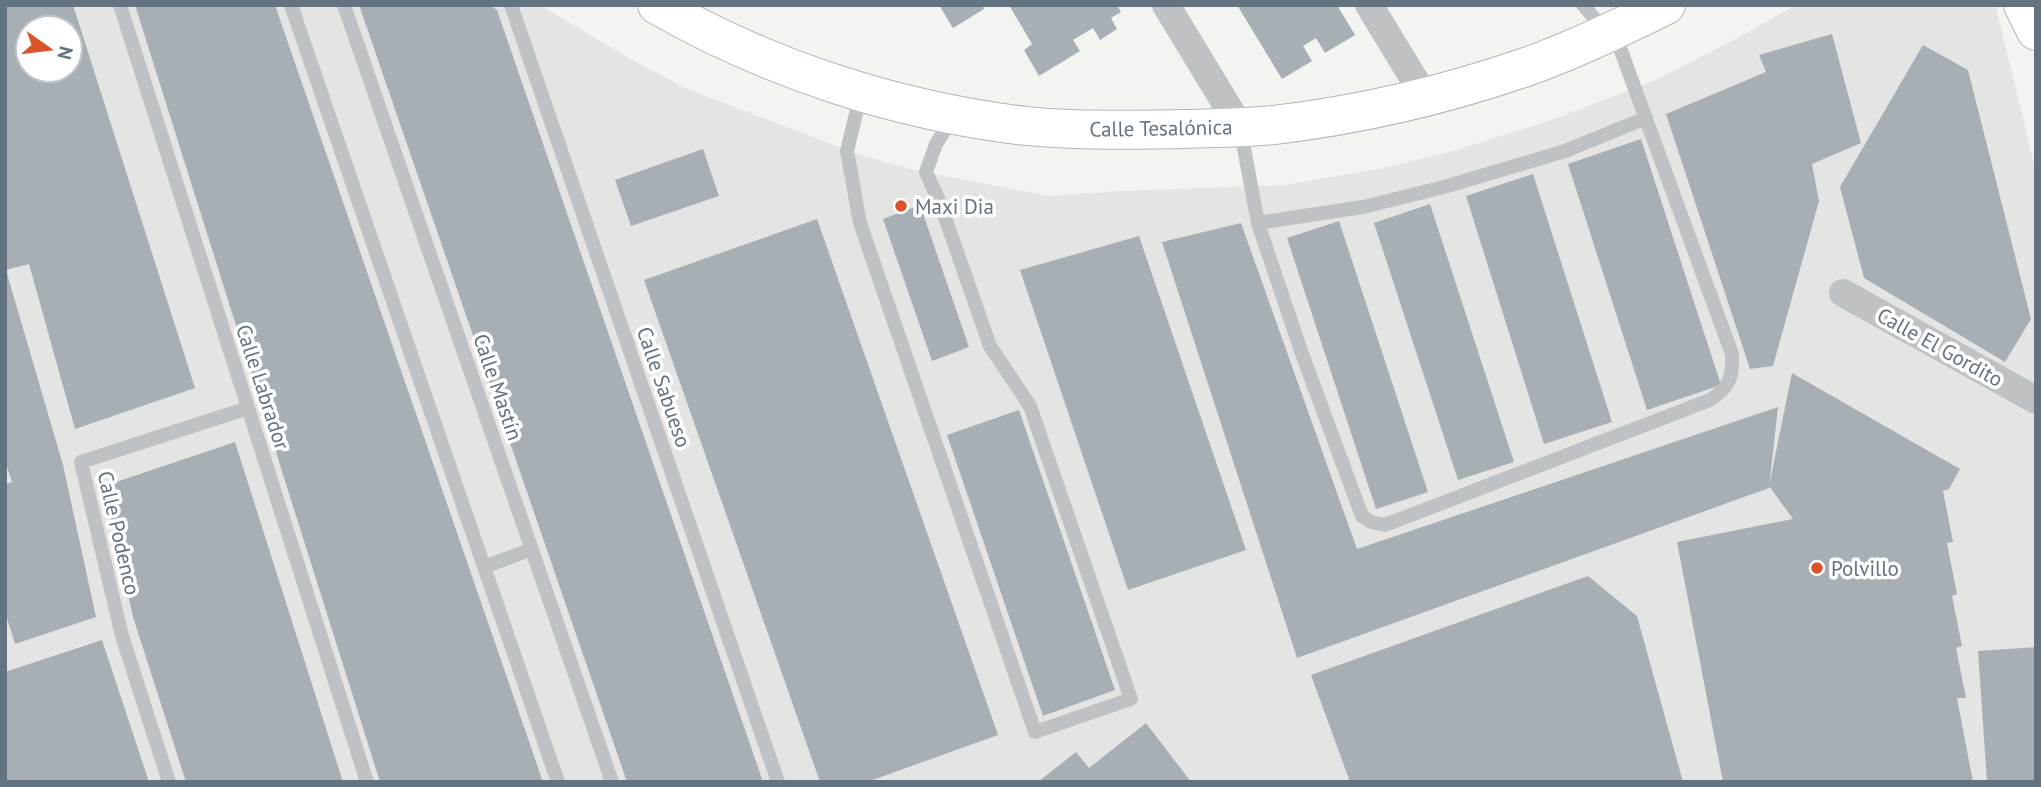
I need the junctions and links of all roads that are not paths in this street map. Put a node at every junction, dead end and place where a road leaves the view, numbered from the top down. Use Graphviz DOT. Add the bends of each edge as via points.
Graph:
graph roads {
  1 [pos="120,5"];
  2 [pos="291,5"];
  3 [pos="344,5"];
  4 [pos="511,5"];
  5 [pos="657,5"];
  6 [pos="1166,5"];
  7 [pos="1369,5"];
  8 [pos="1583,5"];
  9 [pos="1666,5"];
  10 [pos="2023,5"];
  11 [pos="2036,31"];
  12 [pos="1608,34"];
  13 [pos="861,91"];
  14 [pos="1425,97"];
  15 [pos="956,114"];
  16 [pos="1646,118"];
  17 [pos="1240,127"];
  18 [pos="1258,223"];
  19 [pos="1843,293"];
  20 [pos="2036,400"];
  21 [pos="248,408"];
  22 [pos="532,549"];
  23 [pos="484,567"];
  24 [pos="169,782"];
  25 [pos="367,782"];
  26 [pos="558,782"];
  27 [pos="612,782"];
  28 [pos="778,782"];
  1 -- 21 [label="lane, Calle Labrador"];
  2 -- 23 [label="lane"];
  3 -- 22 [label="lane, Calle Mastín"];
  4 -- 28 [label="lane, Calle Sabueso"];
  5 -- 13 [label="street, Calle Tesalónica" via="695,27 800,72"];
  6 -- 17 [label="street"];
  7 -- 14 [label="street"];
  8 -- 12 [label="lane"];
  9 -- 12 [label="street, Calle Tesalónica"];
  10 -- 11 [label="street"];
  12 -- 14 [label="street, Calle Tesalónica" via="1527,67"];
  12 -- 16 [label="lane" via="1620,48"];
  13 -- 15 [label="street, Calle Tesalónica"];
  13 -- 15 [label="lane" via="847,150 860,223 1035,732 1131,699 1030,406 990,346 926,172 936,144"];
  14 -- 17 [label="street, Calle Tesalónica" via="1352,113"];
  15 -- 17 [label="street, Calle Tesalónica" via="1026,126 1116,131"];
  16 -- 18 [label="lane" via="1565,151 1444,187 1363,207"];
  16 -- 18 [label="lane" via="1732,354 1729,383 1710,401 1385,525 1362,516"];
  17 -- 18 [label="lane"];
  19 -- 20 [label="street, Calle El Gordito"];
  21 -- 24 [label="lane, Calle Podenco" via="80,462 122,636"];
  21 -- 25 [label="lane, Calle Labrador"];
  22 -- 23 [label="lane"];
  22 -- 27 [label="lane, Calle Mastín"];
  23 -- 26 [label="lane"];
}
